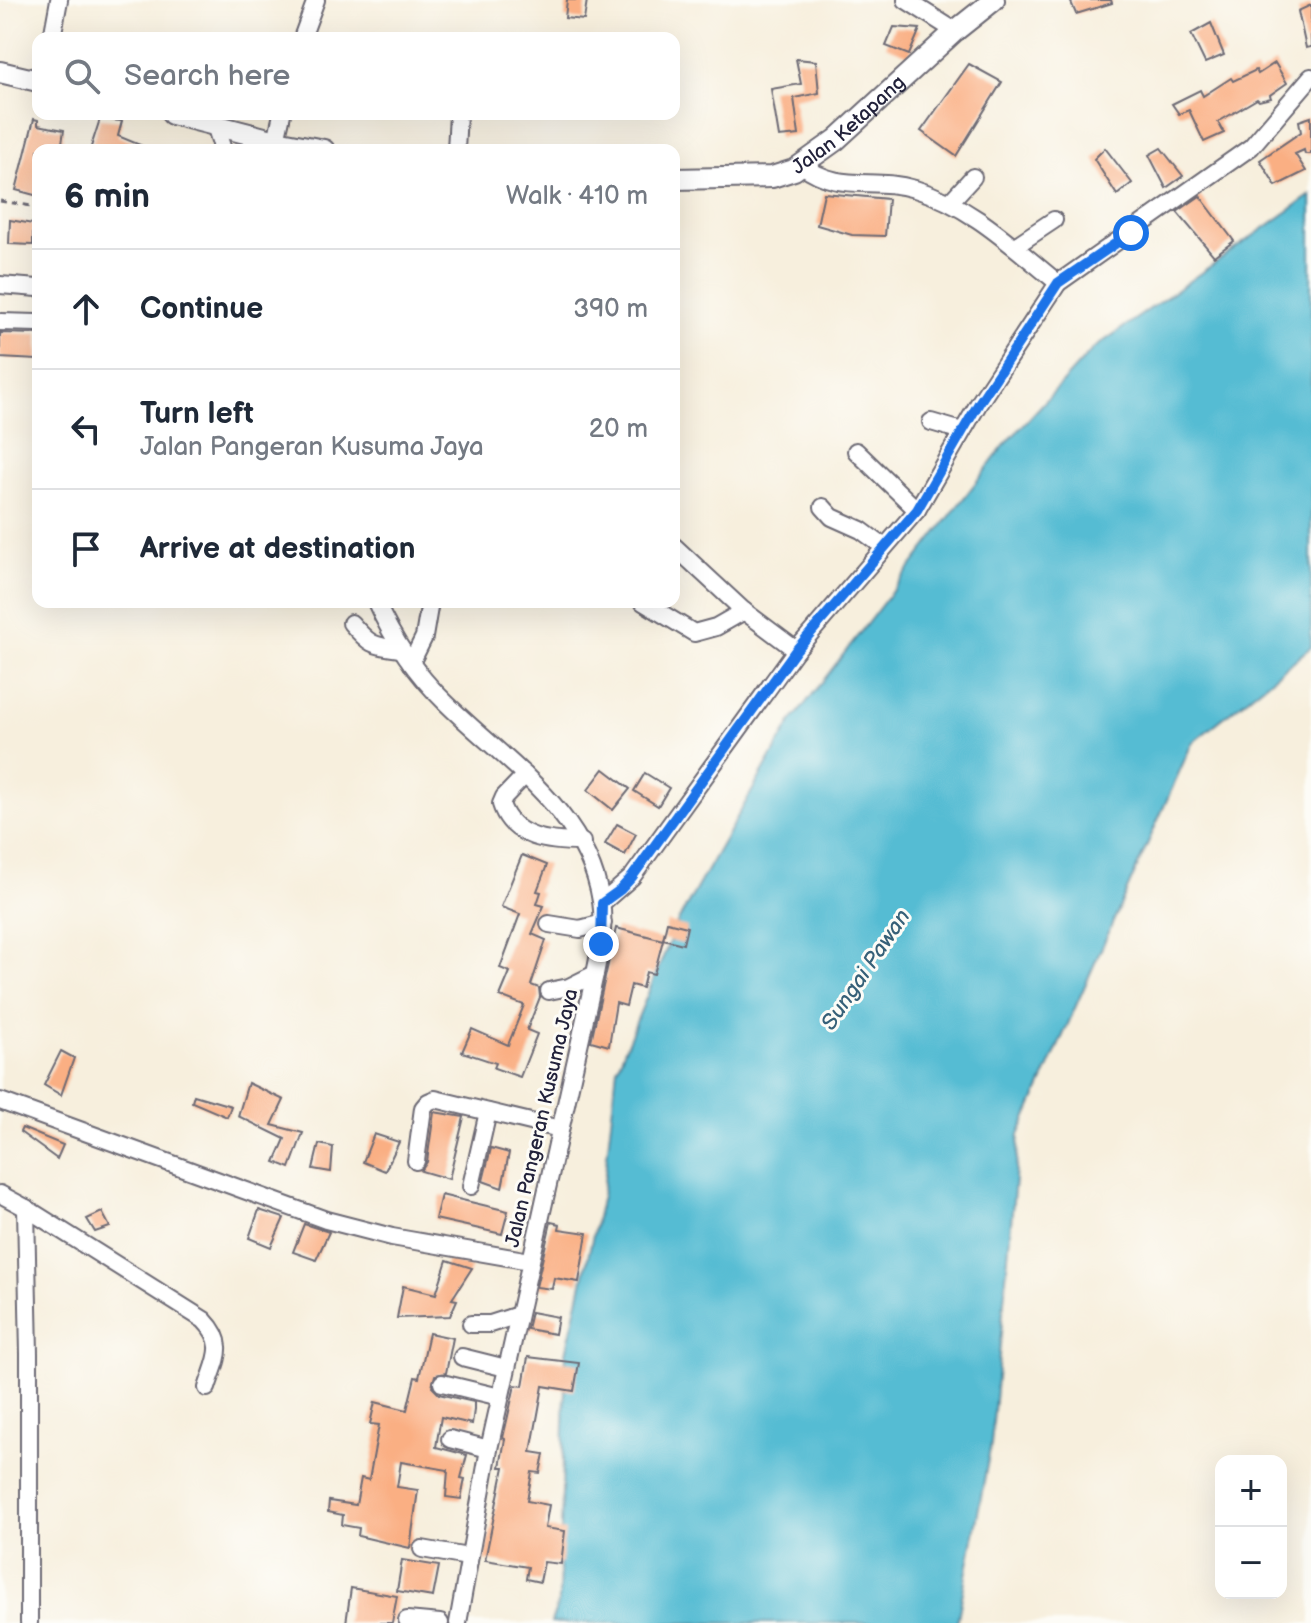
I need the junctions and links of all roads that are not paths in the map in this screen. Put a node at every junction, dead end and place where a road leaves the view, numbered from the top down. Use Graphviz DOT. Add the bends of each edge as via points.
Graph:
graph roads {
  1 [pos="59,0"];
  2 [pos="316,0"];
  3 [pos="906,0"];
  4 [pos="994,0"];
  5 [pos="955,31"];
  6 [pos="53,32"];
  7 [pos="304,32"];
  8 [pos="0,72"];
  9 [pos="32,80"];
  10 [pos="1310,84"];
  11 [pos="199,120"];
  12 [pos="281,120"];
  13 [pos="458,120"];
  14 [pos="215,125"];
  15 [pos="276,141"];
  16 [pos="221,144"];
  17 [pos="292,144"];
  18 [pos="456,144"];
  19 [pos="802,165"];
  20 [pos="973,177"];
  21 [pos="680,179"];
  22 [pos="950,202"];
  23 [pos="1054,220"];
  24 [pos="1015,246"];
  25 [pos="1058,283"];
  26 [pos="0,285"];
  27 [pos="32,288"];
  28 [pos="0,322"];
  29 [pos="32,323"];
  30 [pos="931,422"];
  31 [pos="962,431"];
  32 [pos="856,451"];
  33 [pos="823,507"];
  34 [pos="917,510"];
  35 [pos="884,547"];
  36 [pos="680,552"];
  37 [pos="379,608"];
  38 [pos="429,608"];
  39 [pos="653,608"];
  40 [pos="744,611"];
  41 [pos="351,623"];
  42 [pos="400,649"];
  43 [pos="796,650"];
  44 [pos="411,663"];
  45 [pos="525,775"];
  46 [pos="582,842"];
  47 [pos="602,903"];
  48 [pos="603,923"];
  49 [pos="549,924"];
  50 [pos="595,974"];
  51 [pos="549,991"];
  52 [pos="0,1101"];
  53 [pos="488,1112"];
  54 [pos="560,1129"];
  55 [pos="416,1161"];
  56 [pos="471,1186"];
  57 [pos="0,1194"];
  58 [pos="26,1208"];
  59 [pos="530,1261"];
  60 [pos="518,1315"];
  61 [pos="471,1324"];
  62 [pos="462,1357"];
  63 [pos="506,1368"];
  64 [pos="442,1383"];
  65 [pos="207,1388"];
  66 [pos="500,1397"];
  67 [pos="450,1439"];
  68 [pos="489,1449"];
  69 [pos="422,1549"];
  70 [pos="468,1557"];
  71 [pos="407,1620"];
  72 [pos="29,1623"];
  73 [pos="440,1623"];
  74 [pos="458,1623"];
  1 -- 6 [label="street"];
  2 -- 7 [label="street"];
  3 -- 5 [label="street"];
  4 -- 5 [label="main road, Jalan Ketapang"];
  5 -- 19 [label="main road, Jalan Ketapang"];
  8 -- 9 [label="main road"];
  10 -- 25 [label="street" via="1251,147"];
  11 -- 14 [label="main road"];
  12 -- 15 [label="street"];
  13 -- 18 [label="street"];
  14 -- 15 [label="main road"];
  14 -- 16 [label="street"];
  15 -- 17 [label="main road"];
  19 -- 21 [label="main road, Jalan Ketapang" via="772,177"];
  19 -- 22 [label="street" via="827,181 899,184"];
  20 -- 22 [label="street"];
  22 -- 24 [label="street"];
  23 -- 24 [label="street"];
  24 -- 25 [label="street"];
  25 -- 31 [label="street"];
  26 -- 27 [label="street"];
  28 -- 29 [label="street"];
  30 -- 31 [label="street"];
  31 -- 34 [label="street"];
  32 -- 34 [label="street"];
  33 -- 35 [label="street"];
  34 -- 35 [label="street"];
  35 -- 43 [label="street"];
  36 -- 40 [label="street"];
  37 -- 42 [label="street, Jalan Pangeran Kusuma Jaya"];
  38 -- 44 [label="street" via="424,637"];
  39 -- 40 [label="street" via="694,633"];
  40 -- 43 [label="street"];
  41 -- 42 [label="street" via="375,647"];
  42 -- 44 [label="street, Jalan Pangeran Kusuma Jaya"];
  43 -- 47 [label="street" via="632,877"];
  44 -- 45 [label="street, Jalan Pangeran Kusuma Jaya"];
  45 -- 46 [label="street, Jalan Pangeran Kusuma Jaya"];
  45 -- 46 [label="street" via="504,797 505,817 551,842"];
  46 -- 47 [label="street, Jalan Pangeran Kusuma Jaya"];
  47 -- 48 [label="street, Jalan Pangeran Kusuma Jaya"];
  48 -- 49 [label="street" via="580,929"];
  48 -- 50 [label="street, Jalan Pangeran Kusuma Jaya"];
  50 -- 51 [label="street"];
  50 -- 54 [label="street, Jalan Pangeran Kusuma Jaya"];
  52 -- 59 [label="street" via="326,1220"];
  53 -- 54 [label="street"];
  53 -- 55 [label="street" via="435,1099 428,1102"];
  53 -- 56 [label="street"];
  54 -- 59 [label="street, Jalan Pangeran Kusuma Jaya"];
  57 -- 58 [label="street"];
  58 -- 65 [label="street" via="204,1320 219,1350"];
  58 -- 72 [label="street"];
  59 -- 60 [label="street, Jalan Pangeran Kusuma Jaya"];
  60 -- 61 [label="street"];
  60 -- 63 [label="street, Jalan Pangeran Kusuma Jaya"];
  62 -- 63 [label="street"];
  63 -- 66 [label="street, Jalan Pangeran Kusuma Jaya"];
  64 -- 66 [label="street"];
  66 -- 68 [label="street, Jalan Pangeran Kusuma Jaya"];
  67 -- 68 [label="street"];
  68 -- 70 [label="street, Jalan Pangeran Kusuma Jaya"];
  69 -- 70 [label="street"];
  70 -- 74 [label="street, Jalan Pangeran Kusuma Jaya"];
  71 -- 73 [label="street"];
}
